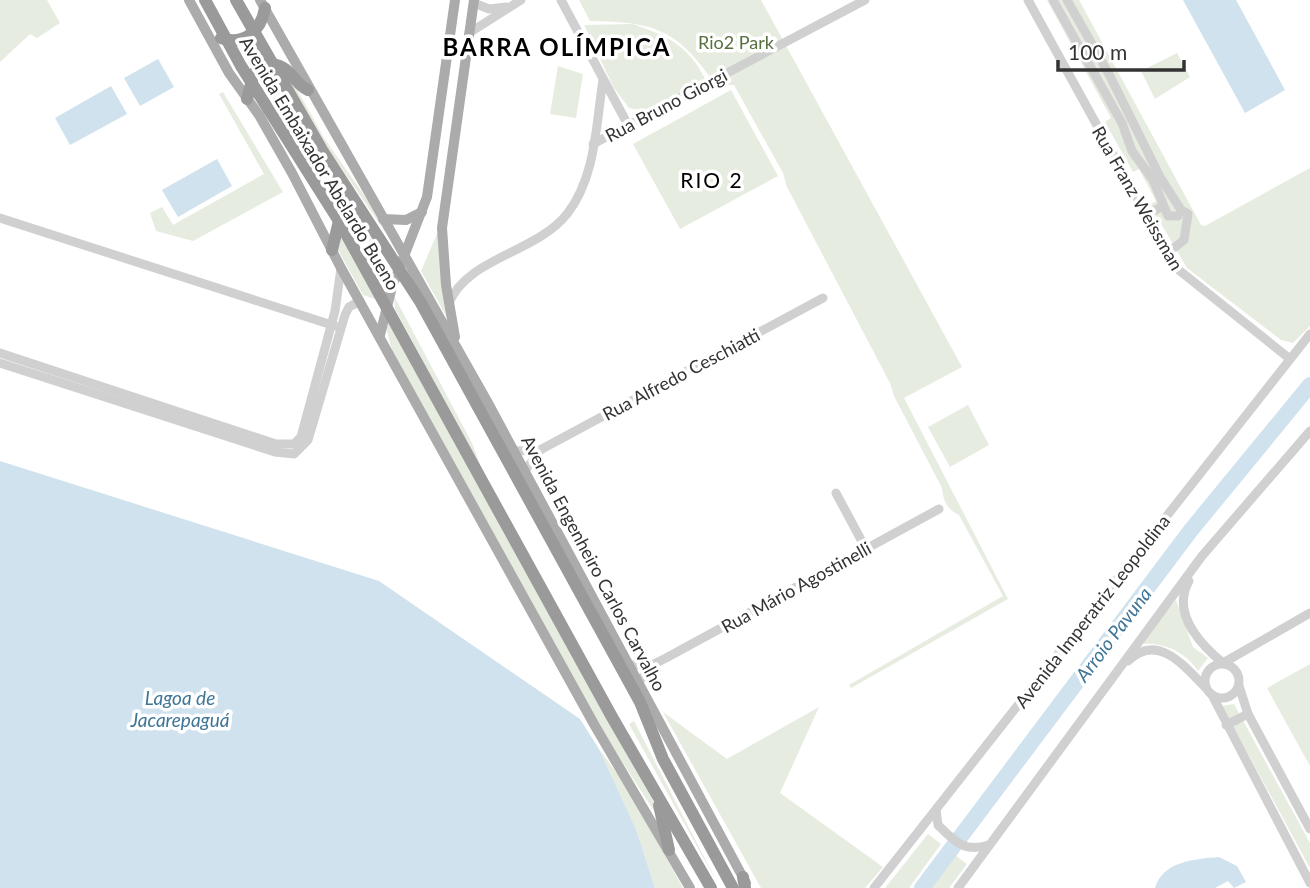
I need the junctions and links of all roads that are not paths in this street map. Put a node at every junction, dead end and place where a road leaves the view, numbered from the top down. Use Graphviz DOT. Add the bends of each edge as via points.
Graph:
graph roads {
  1 [pos="189,0"];
  2 [pos="196,0"];
  3 [pos="205,0"];
  4 [pos="236,0"];
  5 [pos="455,0"];
  6 [pos="521,0"];
  7 [pos="561,0"];
  8 [pos="865,0"];
  9 [pos="1028,0"];
  10 [pos="1053,0"];
  11 [pos="1067,0"];
  12 [pos="474,1"];
  13 [pos="262,4"];
  14 [pos="511,6"];
  15 [pos="254,33"];
  16 [pos="469,33"];
  17 [pos="226,40"];
  18 [pos="448,53"];
  19 [pos="272,64"];
  20 [pos="603,79"];
  21 [pos="250,80"];
  22 [pos="308,90"];
  23 [pos="247,99"];
  24 [pos="628,125"];
  25 [pos="593,144"];
  26 [pos="1163,206"];
  27 [pos="422,212"];
  28 [pos="1181,215"];
  29 [pos="1144,216"];
  30 [pos="0,218"];
  31 [pos="383,219"];
  32 [pos="339,221"];
  33 [pos="332,250"];
  34 [pos="1166,254"];
  35 [pos="402,262"];
  36 [pos="341,268"];
  37 [pos="823,298"];
  38 [pos="360,301"];
  39 [pos="449,303"];
  40 [pos="386,306"];
  41 [pos="337,327"];
  42 [pos="1310,334"];
  43 [pos="380,335"];
  44 [pos="457,347"];
  45 [pos="0,353"];
  46 [pos="1290,359"];
  47 [pos="0,363"];
  48 [pos="139,403"];
  49 [pos="1310,431"];
  50 [pos="540,450"];
  51 [pos="514,451"];
  52 [pos="525,471"];
  53 [pos="836,493"];
  54 [pos="939,509"];
  55 [pos="866,549"];
  56 [pos="1202,556"];
  57 [pos="1310,613"];
  58 [pos="1223,663"];
  59 [pos="630,665"];
  60 [pos="652,665"];
  61 [pos="1114,674"];
  62 [pos="639,682"];
  63 [pos="1239,686"];
  64 [pos="1209,691"];
  65 [pos="1248,714"];
  66 [pos="1226,725"];
  67 [pos="656,791"];
  68 [pos="936,810"];
  69 [pos="1310,829"];
  70 [pos="990,844"];
  71 [pos="669,850"];
  72 [pos="1310,883"];
  73 [pos="746,884"];
  74 [pos="690,888"];
  75 [pos="711,888"];
  76 [pos="733,888"];
  77 [pos="874,888"];
  78 [pos="958,888"];
  1 -- 23 [label="main road, Avenida Embaixador Abelardo Bueno"];
  2 -- 17 [label="highway" via="211,29"];
  3 -- 17 [label="highway, Avenida Embaixador Abelardo Bueno"];
  4 -- 15 [label="highway, Avenida Embaixador Abelardo Bueno"];
  5 -- 18 [label="main road"];
  6 -- 14 [label="street"];
  7 -- 20 [label="street"];
  8 -- 24 [label="street, Rua Bruno Giorgi"];
  9 -- 29 [label="street, Rua Franz Weissman"];
  10 -- 26 [label="street"];
  11 -- 28 [label="street"];
  12 -- 14 [label="street" via="489,9"];
  12 -- 16 [label="main road"];
  13 -- 15 [label="highway" via="263,18"];
  13 -- 22 [label="main road, Avenida Embaixador Abelardo Bueno"];
  14 -- 16 [label="street"];
  15 -- 17 [label="highway" via="241,40"];
  15 -- 19 [label="highway, Avenida Embaixador Abelardo Bueno"];
  16 -- 18 [label="main road"];
  16 -- 39 [label="main road" via="442,228"];
  17 -- 21 [label="highway, Avenida Embaixador Abelardo Bueno"];
  18 -- 27 [label="main road"];
  19 -- 21 [label="highway" via="258,69"];
  19 -- 22 [label="highway" via="287,69"];
  19 -- 35 [label="highway, Avenida Embaixador Abelardo Bueno" via="322,150"];
  20 -- 24 [label="street"];
  20 -- 25 [label="street"];
  21 -- 23 [label="highway"];
  21 -- 32 [label="highway, Avenida Embaixador Abelardo Bueno"];
  22 -- 31 [label="main road, Avenida Embaixador Abelardo Bueno"];
  23 -- 33 [label="main road, Avenida Embaixador Abelardo Bueno"];
  24 -- 25 [label="street, Rua Bruno Giorgi"];
  25 -- 39 [label="street, Rua Bruno Giorgi" via="586,180 568,213 534,242 466,277"];
  26 -- 28 [label="street" via="1168,216"];
  26 -- 29 [label="street"];
  27 -- 31 [label="main road" via="406,220"];
  27 -- 35 [label="main road"];
  28 -- 34 [label="street" via="1188,231"];
  29 -- 34 [label="street, Rua Franz Weissman"];
  30 -- 41 [label="street"];
  31 -- 35 [label="main road, Avenida Embaixador Abelardo Bueno"];
  32 -- 33 [label="highway"];
  32 -- 40 [label="highway, Avenida Embaixador Abelardo Bueno"];
  33 -- 36 [label="main road, Avenida Embaixador Abelardo Bueno"];
  34 -- 46 [label="street, Rua Franz Weissman" via="1183,276"];
  35 -- 40 [label="main road"];
  35 -- 44 [label="main road, Avenida Engenheiro Carlos Carvalho"];
  35 -- 76 [label="highway, Avenida Engenheiro Carlos Carvalho" via="634,691 663,759"];
  36 -- 38 [label="main road, Avenida Embaixador Abelardo Bueno"];
  36 -- 41 [label="street"];
  37 -- 50 [label="street, Rua Alfredo Ceschiatti"];
  38 -- 41 [label="street" via="348,309"];
  38 -- 43 [label="main road, Avenida Embaixador Abelardo Bueno"];
  39 -- 44 [label="main road"];
  40 -- 43 [label="main road"];
  40 -- 67 [label="highway"];
  41 -- 48 [label="street" via="308,440 294,454"];
  42 -- 46 [label="street, Avenida Imperatriz Leopoldina"];
  43 -- 71 [label="main road" via="595,726"];
  44 -- 51 [label="main road, Avenida Engenheiro Carlos Carvalho"];
  45 -- 48 [label="street"];
  46 -- 68 [label="street, Avenida Imperatriz Leopoldina"];
  47 -- 48 [label="street"];
  49 -- 56 [label="street"];
  50 -- 51 [label="street, Rua Alfredo Ceschiatti"];
  50 -- 52 [label="street, Rua Alfredo Ceschiatti"];
  51 -- 52 [label="main road, Avenida Engenheiro Carlos Carvalho"];
  52 -- 59 [label="main road, Avenida Engenheiro Carlos Carvalho"];
  53 -- 55 [label="street"];
  54 -- 55 [label="street, Rua Mário Agostinelli"];
  55 -- 60 [label="street, Rua Mário Agostinelli"];
  56 -- 58 [label="street" via="1183,600 1197,640"];
  56 -- 61 [label="street"];
  57 -- 58 [label="street"];
  58 -- 63 [label="street" via="1236,670"];
  58 -- 64 [label="street" via="1209,669 1205,678"];
  59 -- 60 [label="street, Rua Mário Agostinelli"];
  59 -- 62 [label="main road, Avenida Engenheiro Carlos Carvalho"];
  60 -- 62 [label="street, Rua Mário Agostinelli"];
  61 -- 64 [label="street" via="1139,652 1157,649 1173,656"];
  61 -- 70 [label="street"];
  62 -- 73 [label="main road, Avenida Engenheiro Carlos Carvalho"];
  63 -- 64 [label="street" via="1227,698"];
  63 -- 65 [label="street"];
  64 -- 66 [label="street"];
  65 -- 66 [label="street"];
  65 -- 69 [label="street"];
  66 -- 72 [label="street"];
  67 -- 71 [label="highway"];
  67 -- 75 [label="highway"];
  68 -- 70 [label="street" via="938,825 964,846 974,849"];
  68 -- 77 [label="street, Avenida Imperatriz Leopoldina"];
  70 -- 78 [label="street"];
  71 -- 74 [label="main road"];
}
